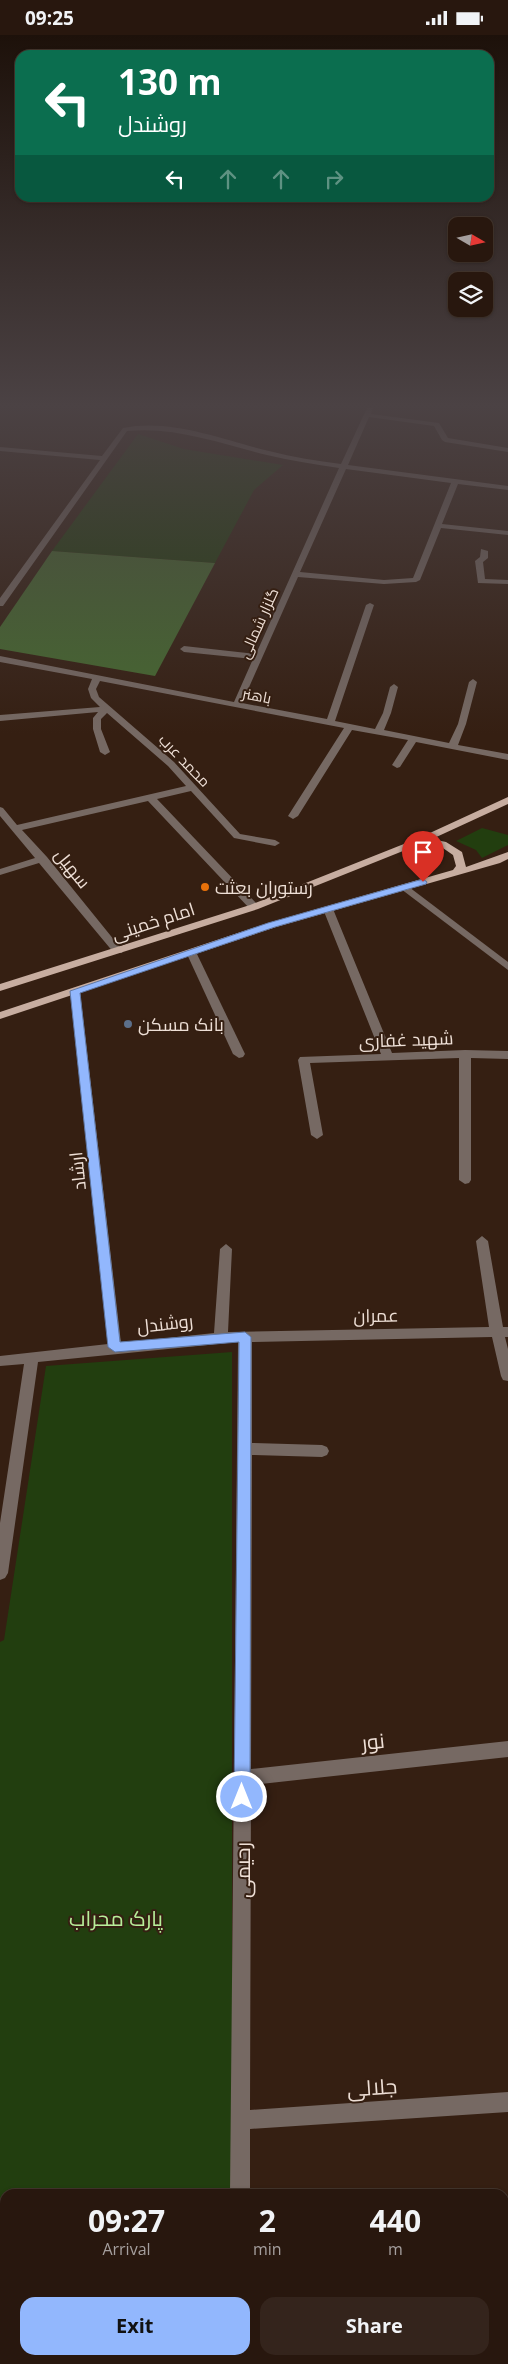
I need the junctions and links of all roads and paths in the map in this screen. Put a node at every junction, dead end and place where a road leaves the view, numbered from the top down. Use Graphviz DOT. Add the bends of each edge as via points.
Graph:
graph roads {
  1 [pos="62,517"];
  2 [pos="320,517"];
  3 [pos="442,517"];
  4 [pos="438,526"];
  5 [pos="508,533"];
  6 [pos="484,551"];
  7 [pos="295,574"];
  8 [pos="508,582"];
  9 [pos="0,604"];
  10 [pos="370,605"];
  11 [pos="184,649"];
  12 [pos="258,657"];
  13 [pos="0,659"];
  14 [pos="97,677"];
  15 [pos="473,681"];
  16 [pos="394,687"];
  17 [pos="237,705"];
  18 [pos="107,709"];
  19 [pos="0,718"];
  20 [pos="330,723"];
  21 [pos="349,727"];
  22 [pos="378,733"];
  23 [pos="413,739"];
  24 [pos="452,747"];
  25 [pos="105,752"];
  26 [pos="508,757"];
  27 [pos="397,765"];
  28 [pos="191,788"];
  29 [pos="151,798"];
  30 [pos="508,800"];
  31 [pos="0,809"];
  32 [pos="293,816"];
  33 [pos="16,828"];
  34 [pos="422,840"];
  35 [pos="275,843"];
  36 [pos="508,855"];
  37 [pos="43,859"];
  38 [pos="0,872"];
  39 [pos="457,872"];
  40 [pos="405,887"];
  41 [pos="254,907"];
  42 [pos="328,909"];
  43 [pos="118,951"];
  44 [pos="191,952"];
  45 [pos="508,967"];
  46 [pos="0,989"];
  47 [pos="75,991"];
  48 [pos="0,1016"];
  49 [pos="239,1054"];
  50 [pos="465,1054"];
  51 [pos="508,1055"];
  52 [pos="388,1057"];
  53 [pos="317,1135"];
  54 [pos="465,1180"];
  55 [pos="482,1241"];
  56 [pos="226,1249"];
  57 [pos="503,1332"];
  58 [pos="221,1337"];
  59 [pos="245,1337"];
  60 [pos="115,1347"];
  61 [pos="32,1357"];
  62 [pos="0,1361"];
  63 [pos="508,1376"];
  64 [pos="244,1449"];
  65 [pos="322,1451"];
  66 [pos="0,1573"];
  67 [pos="508,1749"];
  68 [pos="242,1778"];
  69 [pos="508,2102"];
  70 [pos="240,2120"];
  71 [pos="240,2189"];
  1 -- 9 [label="street"];
  2 -- 7 [label="street, گلزار شمالی"];
  3 -- 4 [label="street"];
  4 -- 5 [label="street"];
  4 -- 7 [label="street" via="416,580 384,582"];
  6 -- 8 [label="street" via="484,558 479,561 481,581"];
  7 -- 12 [label="street, گلزار شمالی"];
  10 -- 20 [label="street"];
  11 -- 12 [label="street"];
  12 -- 17 [label="street, گلزار شمالی"];
  13 -- 14 [label="street, باهنر"];
  14 -- 17 [label="street, باهنر"];
  14 -- 18 [label="street, محمد عرب" via="92,689 95,698"];
  15 -- 24 [label="street" via="462,724"];
  16 -- 22 [label="street"];
  17 -- 20 [label="street, باهنر"];
  18 -- 19 [label="street"];
  18 -- 25 [label="street" via="97,719"];
  18 -- 28 [label="street, محمد عرب" via="171,763"];
  20 -- 21 [label="street, باهنر"];
  21 -- 22 [label="street, باهنر"];
  21 -- 32 [label="street"];
  22 -- 23 [label="street, باهنر"];
  23 -- 24 [label="street, باهنر"];
  23 -- 27 [label="street"];
  24 -- 26 [label="street, باهنر"];
  28 -- 29 [label="street"];
  28 -- 35 [label="street, محمد عرب" via="237,836"];
  29 -- 33 [label="street"];
  29 -- 41 [label="street"];
  30 -- 34 [label="main road, امام خمینی"];
  31 -- 33 [label="street, سهیل"];
  33 -- 37 [label="street, سهیل"];
  34 -- 39 [label="main road" via="443,844 458,854 461,866"];
  34 -- 41 [label="main road, امام خمینی"];
  36 -- 39 [label="main road"];
  37 -- 38 [label="street"];
  37 -- 43 [label="street, سهیل"];
  39 -- 40 [label="main road"];
  40 -- 42 [label="main road"];
  40 -- 45 [label="street"];
  41 -- 43 [label="main road, امام خمینی"];
  42 -- 44 [label="main road"];
  42 -- 52 [label="street"];
  43 -- 46 [label="main road, امام خمینی"];
  44 -- 47 [label="main road"];
  44 -- 49 [label="street"];
  47 -- 48 [label="main road"];
  47 -- 60 [label="street, ارشاد"];
  50 -- 51 [label="street, شهید غفاری"];
  50 -- 52 [label="street, شهید غفاری"];
  50 -- 54 [label="street"];
  52 -- 53 [label="street, شهید غفاری" via="304,1060"];
  55 -- 57 [label="street"];
  56 -- 58 [label="street"];
  57 -- 59 [label="street, عمران"];
  57 -- 63 [label="street"];
  58 -- 59 [label="street, روشندل"];
  58 -- 60 [label="street, روشندل"];
  59 -- 64 [label="street, رحیمی"];
  60 -- 61 [label="street, روشندل"];
  61 -- 62 [label="street, روشندل"];
  61 -- 66 [label="street"];
  64 -- 65 [label="street"];
  64 -- 68 [label="street, رحیمی"];
  67 -- 68 [label="street, نور"];
  68 -- 70 [label="street, رحیمی"];
  69 -- 70 [label="street, جلالی"];
  70 -- 71 [label="street, رحیمی"];
}
